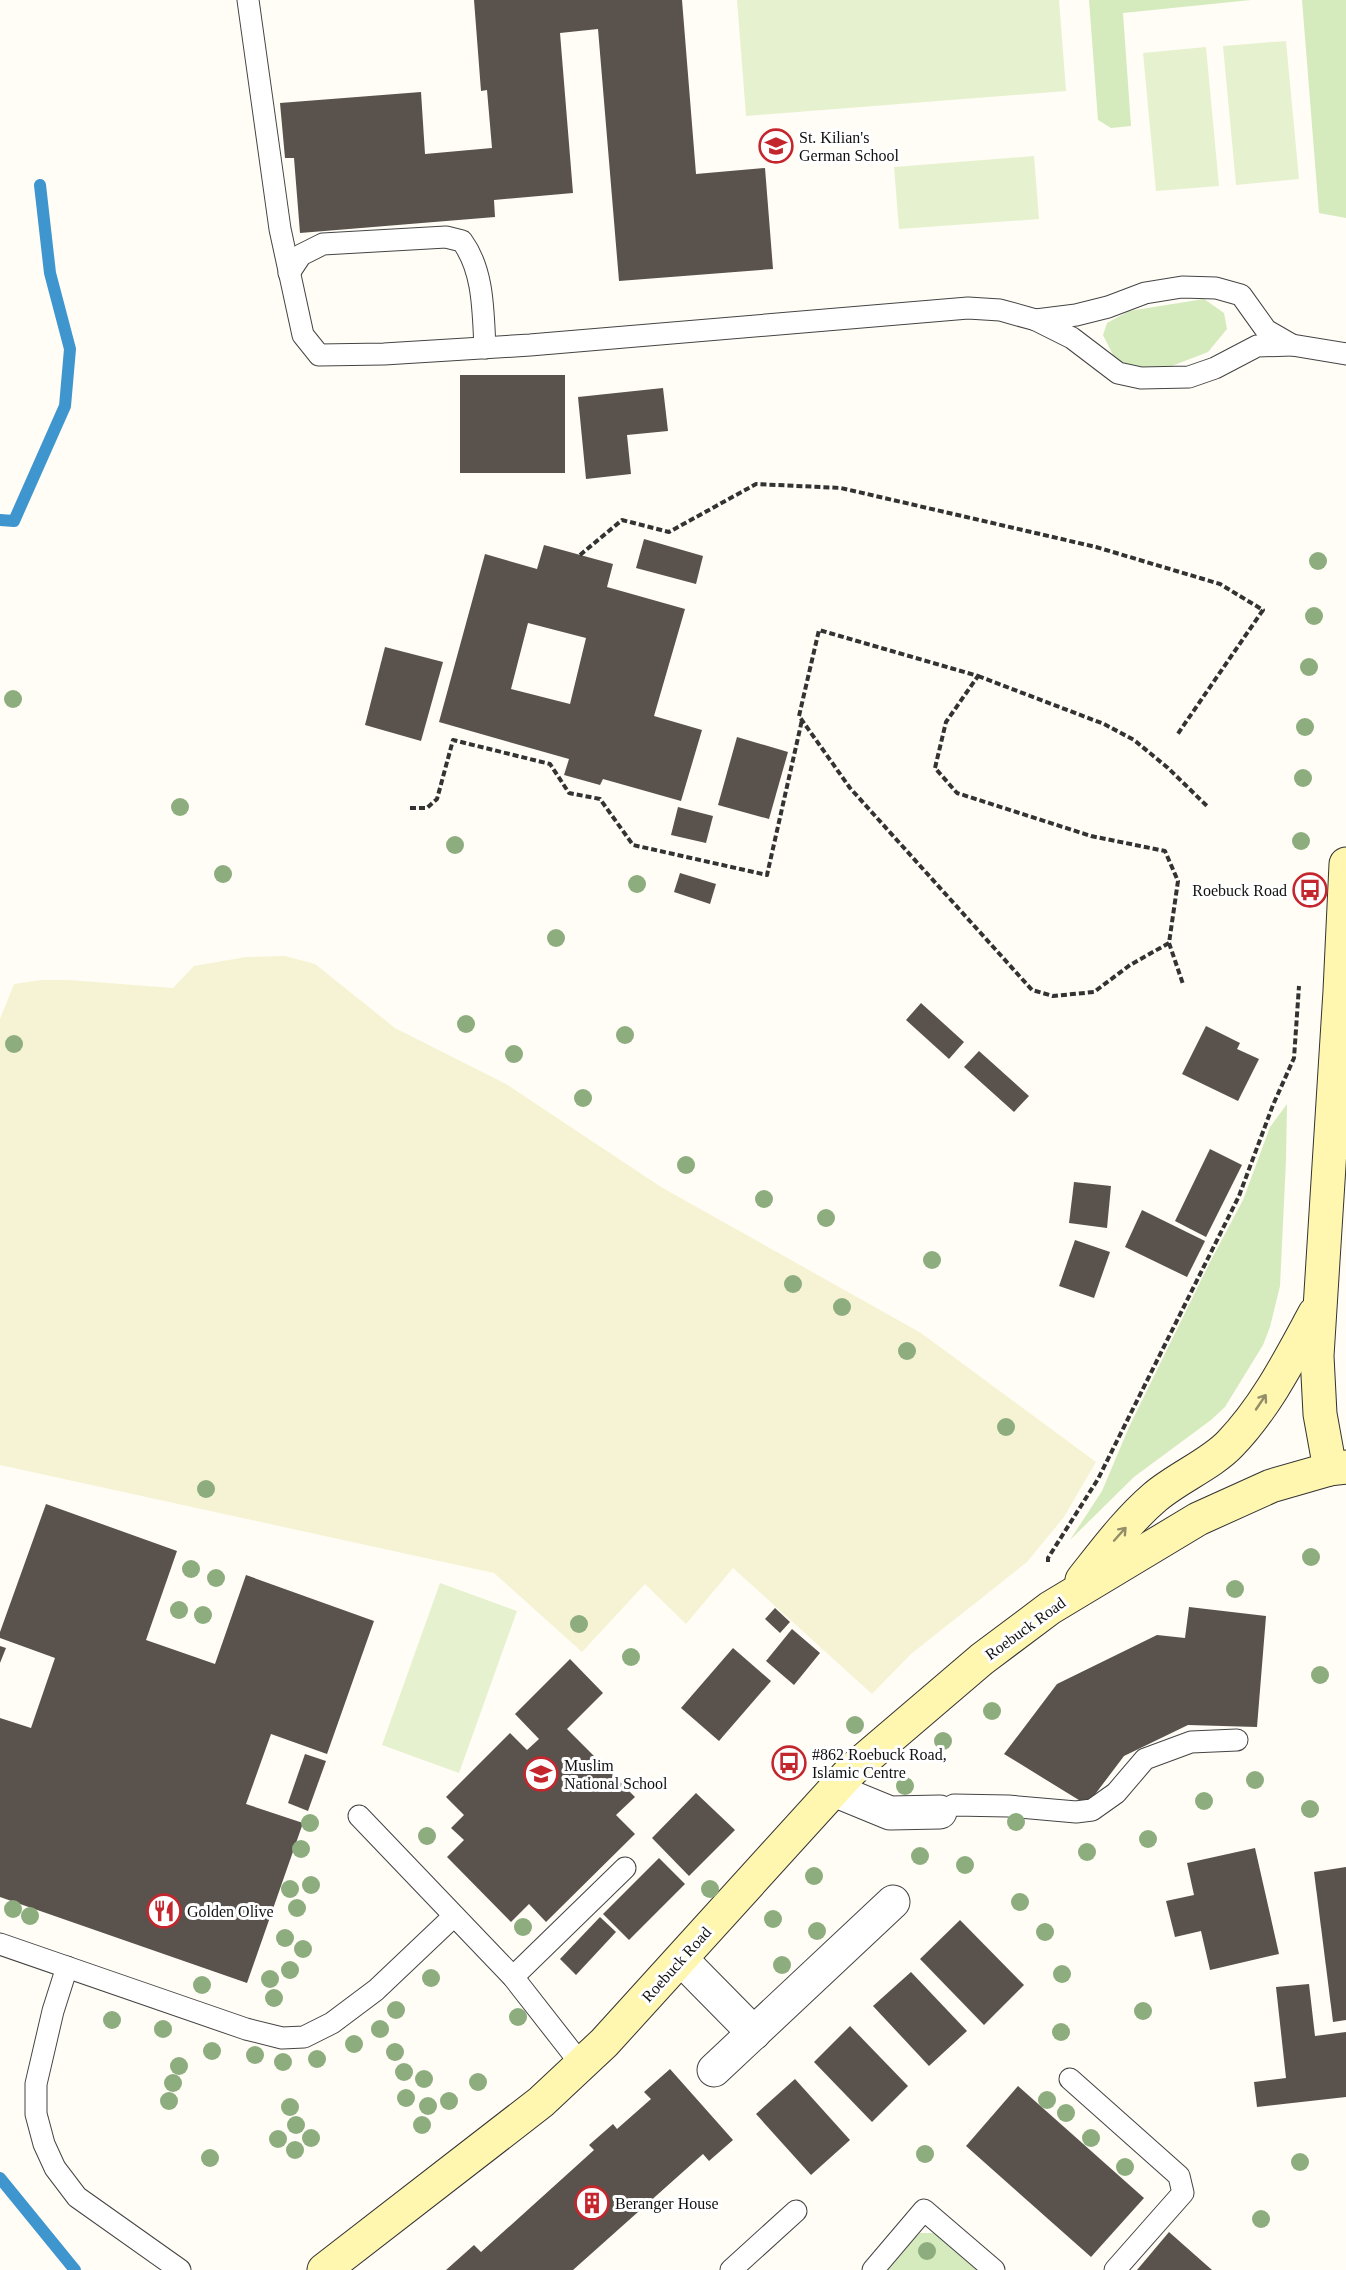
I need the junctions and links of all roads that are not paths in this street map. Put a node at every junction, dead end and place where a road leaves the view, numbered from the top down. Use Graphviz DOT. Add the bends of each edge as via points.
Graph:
graph roads {
  1 [pos="248,0"];
  2 [pos="289,273"];
  3 [pos="1036,320"];
  4 [pos="1292,345"];
  5 [pos="485,348"];
  6 [pos="1346,354"];
  7 [pos="1346,864"];
  8 [pos="1320,1304"];
  9 [pos="1338,1468"];
  10 [pos="1060,1602"];
  11 [pos="1237,1740"];
  12 [pos="834,1790"];
  13 [pos="940,1812"];
  14 [pos="359,1816"];
  15 [pos="625,1868"];
  16 [pos="893,1902"];
  17 [pos="454,1916"];
  18 [pos="0,1944"];
  19 [pos="681,1959"];
  20 [pos="67,1967"];
  21 [pos="513,1977"];
  22 [pos="754,2033"];
  23 [pos="582,2064"];
  24 [pos="714,2070"];
  25 [pos="1070,2079"];
  26 [pos="796,2211"];
  27 [pos="331,2268"];
  28 [pos="180,2270"];
  29 [pos="731,2270"];
  30 [pos="873,2270"];
  31 [pos="994,2270"];
  32 [pos="1114,2270"];
  1 -- 2 [label="lane"];
  2 -- 5 [label="lane" via="303,335 319,355"];
  2 -- 5 [label="lane" via="301,255 323,244 446,237 462,241 473,255 479,278"];
  3 -- 4 [label="lane" via="1072,338 1118,373 1141,378 1189,377 1257,346"];
  3 -- 4 [label="lane" via="1087,312 1154,291 1216,288 1240,295 1266,330"];
  3 -- 5 [label="lane" via="1000,310 968,308"];
  4 -- 6 [label="lane"];
  7 -- 8 [label="main road, Roebuck Road"];
  8 -- 9 [label="main road, Roebuck Road" via="1320,1414"];
  10 -- 8 [label="main road, one-way" via="1155,1497 1228,1445 1247,1424 1286,1366"];
  9 -- 10 [label="main road, Roebuck Road" via="1271,1486 1198,1519"];
  10 -- 12 [label="main road, Roebuck Road" via="982,1659 852,1770"];
  11 -- 13 [label="lane" via="1191,1742 1145,1759 1116,1793 1092,1810 954,1805"];
  12 -- 13 [label="street" via="890,1813"];
  12 -- 19 [label="main road, Roebuck Road"];
  14 -- 17 [label="lane"];
  15 -- 21 [label="lane"];
  16 -- 22 [label="street"];
  17 -- 20 [label="lane" via="376,1990 332,2023 304,2037 282,2038 246,2029"];
  17 -- 21 [label="lane"];
  18 -- 20 [label="lane"];
  19 -- 22 [label="street"];
  19 -- 23 [label="main road, Roebuck Road"];
  20 -- 28 [label="lane" via="36,2084 36,2114 44,2144 56,2169 78,2197"];
  21 -- 23 [label="lane"];
  22 -- 24 [label="street"];
  23 -- 27 [label="main road, Roebuck Road" via="541,2102"];
  25 -- 32 [label="lane" via="1179,2176 1183,2193"];
  26 -- 29 [label="lane"];
  30 -- 31 [label="lane" via="924,2210"];
}
